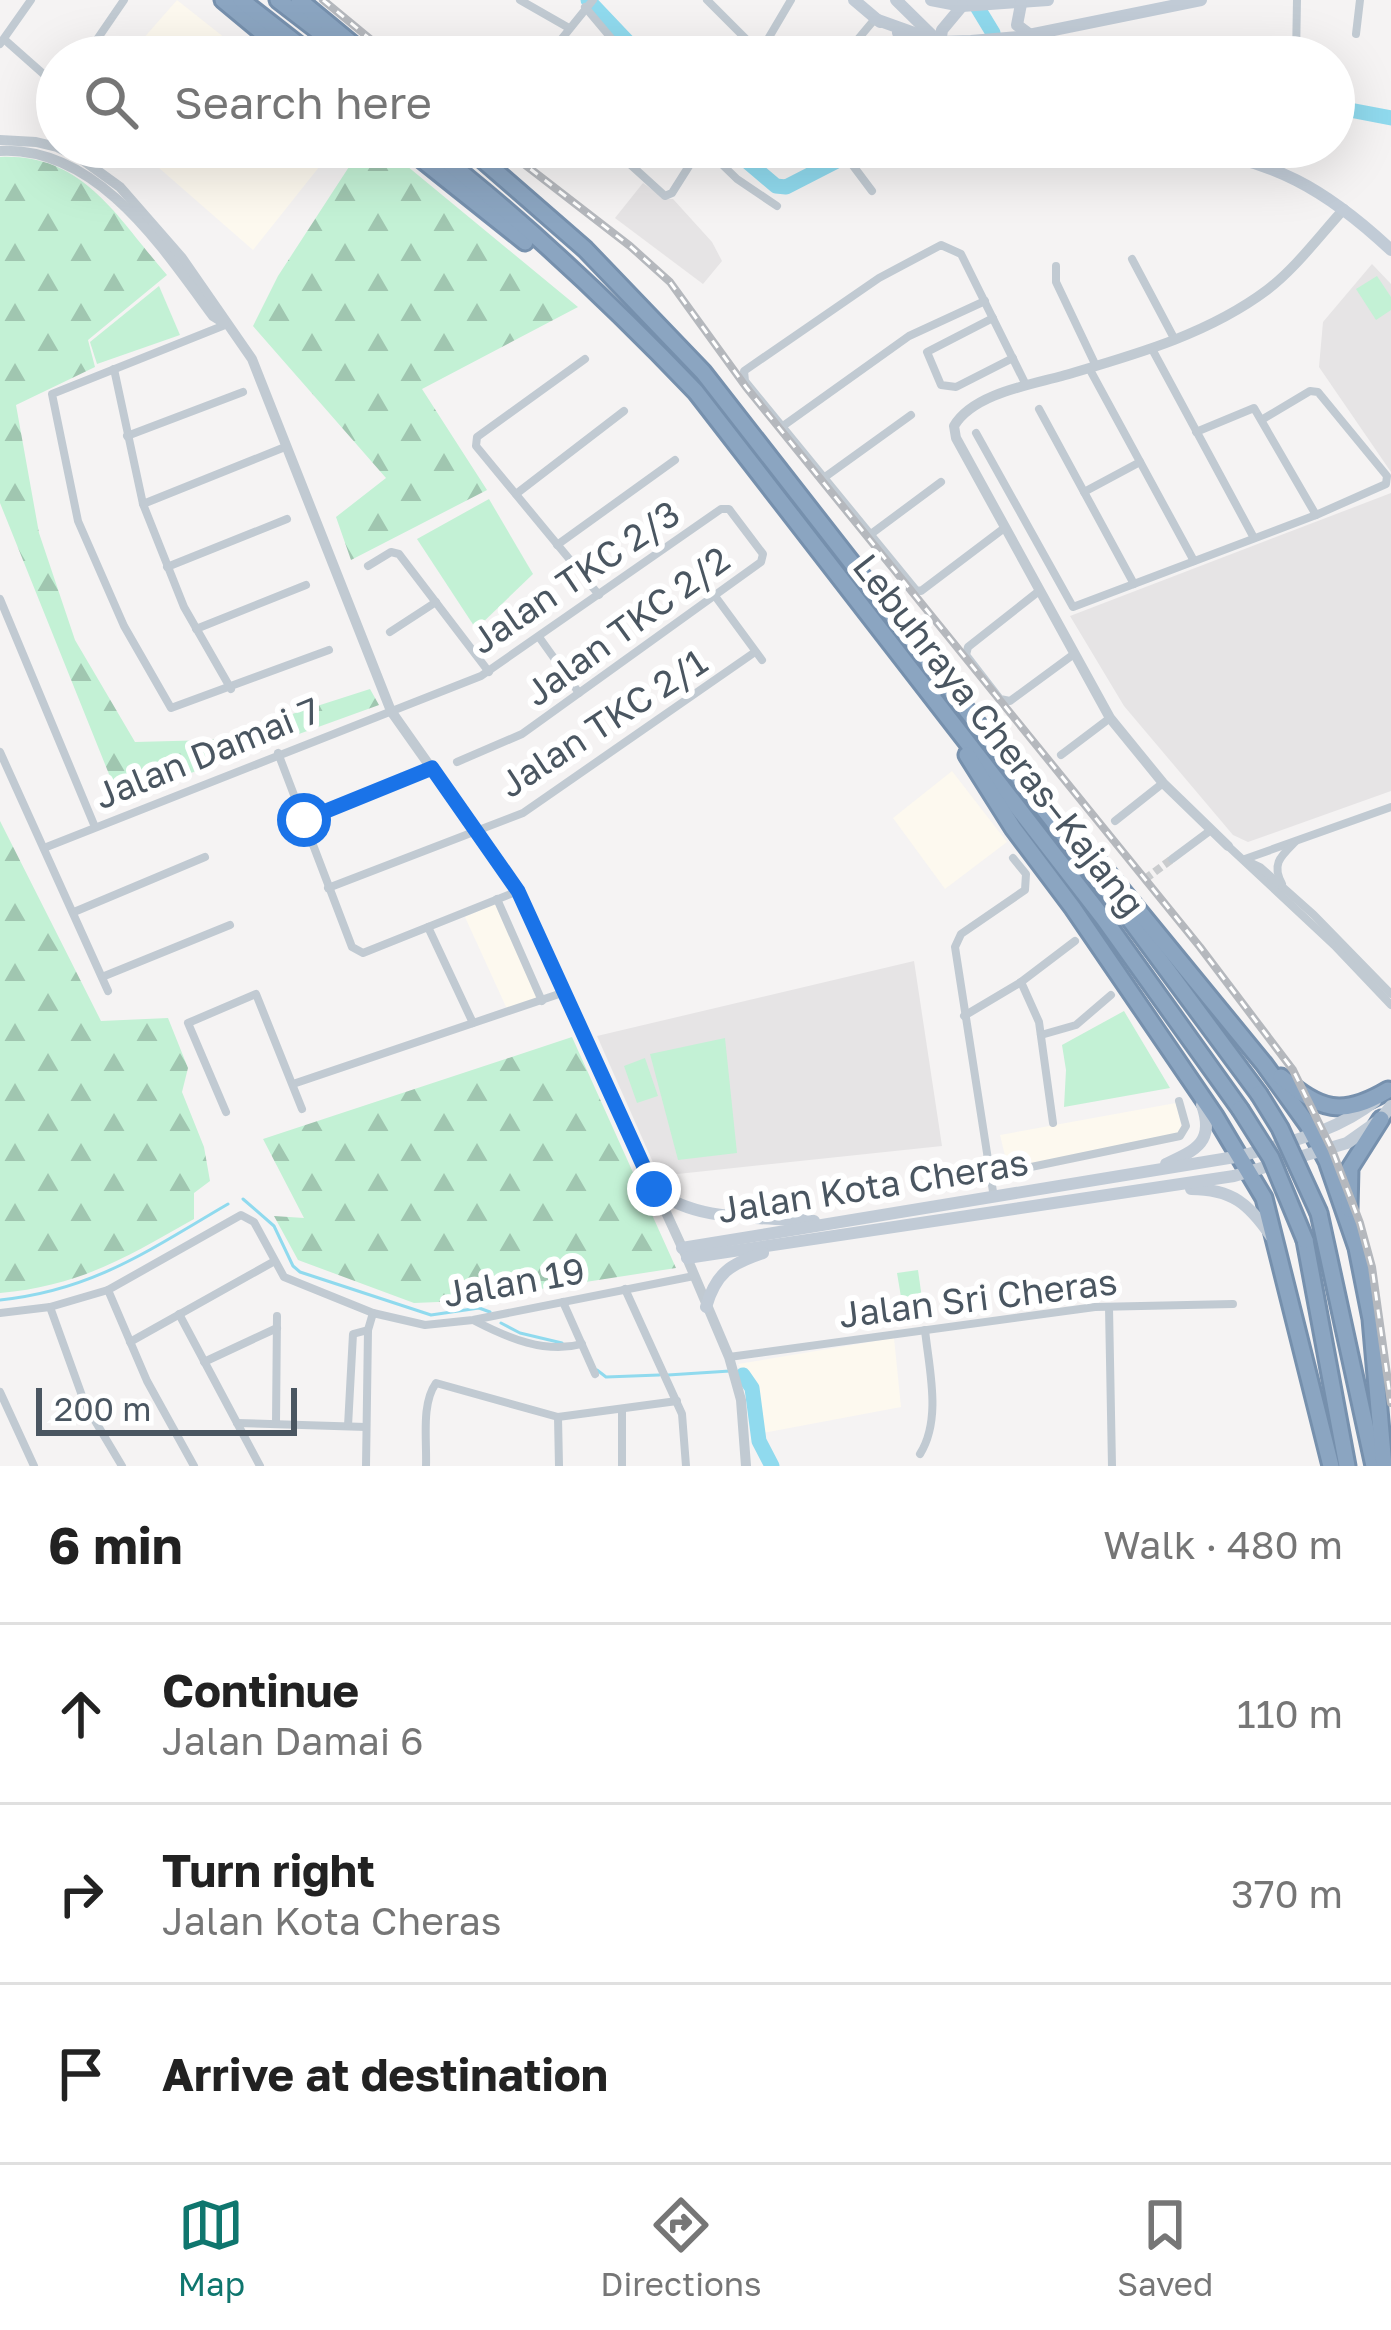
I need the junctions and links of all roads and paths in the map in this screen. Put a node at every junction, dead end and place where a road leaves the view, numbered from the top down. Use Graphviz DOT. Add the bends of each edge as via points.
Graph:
graph roads {
  1 [pos="31,0"];
  2 [pos="124,0"];
  3 [pos="223,0"];
  4 [pos="241,0"];
  5 [pos="278,0"];
  6 [pos="299,0"];
  7 [pos="520,0"];
  8 [pos="707,0"];
  9 [pos="854,0"];
  10 [pos="896,0"];
  11 [pos="931,0"];
  12 [pos="1048,0"];
  13 [pos="1201,0"];
  14 [pos="1297,0"];
  15 [pos="1360,0"];
  16 [pos="787,2"];
  17 [pos="1025,3"];
  18 [pos="589,4"];
  19 [pos="962,6"];
  20 [pos="875,19"];
  21 [pos="569,28"];
  22 [pos="1355,34"];
  23 [pos="99,36"];
  24 [pos="267,36"];
  25 [pos="287,36"];
  26 [pos="325,36"];
  27 [pos="343,36"];
  28 [pos="563,36"];
  29 [pos="612,36"];
  30 [pos="741,36"];
  31 [pos="769,36"];
  32 [pos="861,36"];
  33 [pos="906,36"];
  34 [pos="924,36"];
  35 [pos="940,36"];
  36 [pos="1014,36"];
  37 [pos="1024,36"];
  38 [pos="1296,36"];
  39 [pos="2,42"];
  40 [pos="36,69"];
  41 [pos="0,140"];
  42 [pos="36,142"];
  43 [pos="0,151"];
  44 [pos="36,152"];
  45 [pos="76,168"];
  46 [pos="94,168"];
  47 [pos="432,168"];
  48 [pos="456,168"];
  49 [pos="495,168"];
  50 [pos="633,168"];
  51 [pos="688,168"];
  52 [pos="725,168"];
  53 [pos="856,168"];
  54 [pos="1271,168"];
  55 [pos="872,190"];
  56 [pos="777,206"];
  57 [pos="1345,209"];
  58 [pos="1391,250"];
  59 [pos="1132,259"];
  60 [pos="1056,266"];
  61 [pos="985,302"];
  62 [pos="993,318"];
  63 [pos="226,325"];
  64 [pos="1175,340"];
  65 [pos="648,342"];
  66 [pos="1151,349"];
  67 [pos="1013,358"];
  68 [pos="585,359"];
  69 [pos="1093,367"];
  70 [pos="114,369"];
  71 [pos="1027,386"];
  72 [pos="243,392"];
  73 [pos="1039,409"];
  74 [pos="624,411"];
  75 [pos="910,416"];
  76 [pos="1263,419"];
  77 [pos="783,426"];
  78 [pos="1196,431"];
  79 [pos="976,433"];
  80 [pos="128,436"];
  81 [pos="285,447"];
  82 [pos="675,460"];
  83 [pos="1140,462"];
  84 [pos="825,477"];
  85 [pos="940,482"];
  86 [pos="1084,492"];
  87 [pos="516,494"];
  88 [pos="143,504"];
  89 [pos="721,509"];
  90 [pos="1316,515"];
  91 [pos="287,518"];
  92 [pos="1024,523"];
  93 [pos="1005,531"];
  94 [pos="872,534"];
  95 [pos="1254,538"];
  96 [pos="557,545"];
  97 [pos="1194,561"];
  98 [pos="368,566"];
  99 [pos="167,567"];
  100 [pos="1134,584"];
  101 [pos="306,585"];
  102 [pos="1039,591"];
  103 [pos="599,596"];
  104 [pos="715,596"];
  105 [pos="0,599"];
  106 [pos="436,602"];
  107 [pos="196,629"];
  108 [pos="390,632"];
  109 [pos="539,637"];
  110 [pos="895,648"];
  111 [pos="329,650"];
  112 [pos="1074,654"];
  113 [pos="488,672"];
  114 [pos="231,689"];
  115 [pos="579,693"];
  116 [pos="391,711"];
  117 [pos="1110,718"];
  118 [pos="0,752"];
  119 [pos="278,753"];
  120 [pos="1061,755"];
  121 [pos="457,761"];
  122 [pos="432,768"];
  123 [pos="1023,781"];
  124 [pos="1163,783"];
  125 [pos="1391,807"];
  126 [pos="304,820"];
  127 [pos="1115,821"];
  128 [pos="95,827"];
  129 [pos="474,830"];
  130 [pos="1211,830"];
  131 [pos="1296,841"];
  132 [pos="1228,846"];
  133 [pos="44,848"];
  134 [pos="205,857"];
  135 [pos="1013,858"];
  136 [pos="1172,859"];
  137 [pos="1244,860"];
  138 [pos="328,888"];
  139 [pos="518,891"];
  140 [pos="1287,893"];
  141 [pos="497,899"];
  142 [pos="74,913"];
  143 [pos="230,925"];
  144 [pos="428,927"];
  145 [pos="1076,940"];
  146 [pos="102,977"];
  147 [pos="1021,982"];
  148 [pos="108,992"];
  149 [pos="562,993"];
  150 [pos="1111,995"];
  151 [pos="1390,1000"];
  152 [pos="542,1001"];
  153 [pos="964,1016"];
  154 [pos="472,1023"];
  155 [pos="1041,1035"];
  156 [pos="1264,1064"];
  157 [pos="293,1084"];
  158 [pos="1195,1088"];
  159 [pos="1388,1100"];
  160 [pos="1179,1101"];
  161 [pos="302,1109"];
  162 [pos="226,1112"];
  163 [pos="1053,1123"];
  164 [pos="1313,1135"];
  165 [pos="1323,1152"];
  166 [pos="989,1165"];
  167 [pos="1242,1168"];
  168 [pos="1142,1173"];
  169 [pos="654,1189"];
  170 [pos="1146,1189"];
  171 [pos="994,1196"];
  172 [pos="997,1212"];
  173 [pos="834,1222"];
  174 [pos="798,1241"];
  175 [pos="1356,1245"];
  176 [pos="1279,1247"];
  177 [pos="685,1253"];
  178 [pos="273,1262"];
  179 [pos="694,1276"];
  180 [pos="625,1289"];
  181 [pos="108,1290"];
  182 [pos="563,1302"];
  183 [pos="1234,1304"];
  184 [pos="50,1307"];
  185 [pos="706,1307"];
  186 [pos="1109,1307"];
  187 [pos="0,1313"];
  188 [pos="373,1313"];
  189 [pos="179,1314"];
  190 [pos="278,1316"];
  191 [pos="473,1320"];
  192 [pos="277,1328"];
  193 [pos="368,1330"];
  194 [pos="925,1330"];
  195 [pos="130,1342"];
  196 [pos="582,1344"];
  197 [pos="729,1357"];
  198 [pos="204,1362"];
  199 [pos="595,1374"];
  200 [pos="0,1392"];
  201 [pos="677,1401"];
  202 [pos="622,1410"];
  203 [pos="558,1417"];
  204 [pos="237,1423"];
  205 [pos="276,1423"];
  206 [pos="348,1426"];
  207 [pos="366,1427"];
  208 [pos="920,1454"];
  209 [pos="34,1466"];
  210 [pos="122,1466"];
  211 [pos="194,1466"];
  212 [pos="260,1466"];
  213 [pos="366,1466"];
  214 [pos="427,1466"];
  215 [pos="559,1466"];
  216 [pos="622,1466"];
  217 [pos="686,1466"];
  218 [pos="746,1466"];
  219 [pos="1112,1466"];
  220 [pos="1331,1466"];
  221 [pos="1347,1466"];
  222 [pos="1374,1466"];
  223 [pos="1384,1466"];
  1 -- 39 [label="street"];
  2 -- 23 [label="street"];
  3 -- 24 [label="highway"];
  4 -- 25 [label="highway"];
  5 -- 26 [label="highway"];
  6 -- 27 [label="highway"];
  7 -- 21 [label="street"];
  8 -- 30 [label="street"];
  9 -- 20 [label="main road"];
  10 -- 34 [label="main road"];
  11 -- 19 [label="main road"];
  12 -- 17 [label="main road"];
  13 -- 37 [label="main road"];
  14 -- 38 [label="street"];
  15 -- 22 [label="street"];
  16 -- 31 [label="street"];
  17 -- 19 [label="main road"];
  17 -- 36 [label="main road"];
  18 -- 21 [label="street"];
  18 -- 29 [label="street"];
  19 -- 35 [label="main road"];
  20 -- 32 [label="street"];
  20 -- 33 [label="main road"];
  21 -- 28 [label="street"];
  39 -- 40 [label="street"];
  41 -- 42 [label="street, Jalan Kota Cheras"];
  43 -- 44 [label="street, Jalan Kota Cheras"];
  45 -- 63 [label="street, Jalan Kota Cheras" via="144,230"];
  46 -- 63 [label="street, Jalan Kota Cheras" via="182,258"];
  47 -- 65 [label="highway"];
  48 -- 65 [label="highway, Lebuhraya Cheras–Kajang"];
  49 -- 123 [label="highway, Lebuhraya Cheras–Kajang" via="703,372"];
  50 -- 51 [label="street" via="668,196"];
  52 -- 56 [label="street"];
  53 -- 55 [label="street"];
  54 -- 57 [label="main road"];
  57 -- 58 [label="main road"];
  57 -- 64 [label="street" via="1270,287"];
  59 -- 64 [label="street"];
  60 -- 69 [label="street"];
  61 -- 62 [label="street"];
  61 -- 77 [label="street" via="909,336"];
  61 -- 77 [label="street" via="961,254 941,245 879,278 744,371"];
  62 -- 67 [label="street"];
  62 -- 67 [label="street" via="927,352 941,385 956,387"];
  63 -- 70 [label="street"];
  63 -- 81 [label="street, Jalan Kota Cheras" via="252,359"];
  64 -- 66 [label="street"];
  65 -- 110 [label="highway, Lebuhraya Cheras–Kajang"];
  66 -- 69 [label="street"];
  66 -- 78 [label="street"];
  67 -- 71 [label="street"];
  68 -- 87 [label="street" via="477,437"];
  69 -- 71 [label="street"];
  69 -- 83 [label="street"];
  70 -- 80 [label="street"];
  70 -- 114 [label="street" via="52,394 78,520 124,626 172,708"];
  71 -- 93 [label="street" via="955,426"];
  72 -- 80 [label="street"];
  73 -- 86 [label="street"];
  74 -- 87 [label="street"];
  75 -- 84 [label="street"];
  76 -- 78 [label="street" via="1248,407"];
  76 -- 90 [label="street"];
  76 -- 90 [label="street" via="1318,392 1387,476 1386,484"];
  77 -- 84 [label="street"];
  78 -- 95 [label="street"];
  79 -- 92 [label="street"];
  80 -- 88 [label="street"];
  81 -- 88 [label="street"];
  81 -- 116 [label="street, Jalan Kota Cheras"];
  82 -- 96 [label="street"];
  83 -- 86 [label="street"];
  83 -- 97 [label="street"];
  84 -- 94 [label="street"];
  85 -- 94 [label="street"];
  86 -- 100 [label="street"];
  87 -- 96 [label="street"];
  88 -- 99 [label="street"];
  89 -- 103 [label="street, Jalan TKC 2/3"];
  89 -- 104 [label="street, Jalan TKC 2/2" via="764,554"];
  90 -- 95 [label="street"];
  91 -- 99 [label="street"];
  92 -- 93 [label="street"];
  92 -- 100 [label="street" via="1073,607"];
  93 -- 94 [label="street" via="918,591"];
  93 -- 102 [label="street"];
  95 -- 97 [label="street"];
  96 -- 103 [label="street"];
  97 -- 100 [label="street"];
  98 -- 106 [label="street" via="395,552"];
  99 -- 107 [label="street"];
  101 -- 107 [label="street"];
  102 -- 112 [label="street"];
  102 -- 112 [label="street" via="966,655 1005,701"];
  103 -- 109 [label="street, Jalan TKC 2/3"];
  104 -- 115 [label="street, Jalan TKC 2/2"];
  104 -- 129 [label="street, Jalan TKC 2/1" via="759,656 523,813"];
  105 -- 128 [label="street"];
  106 -- 108 [label="street"];
  106 -- 113 [label="street"];
  107 -- 114 [label="street"];
  109 -- 113 [label="street, Jalan TKC 2/3"];
  109 -- 115 [label="street"];
  110 -- 158 [label="highway"];
  110 -- 221 [label="highway, Lebuhraya Cheras–Kajang, bridge" via="1104,919 1271,1158 1305,1240"];
  111 -- 114 [label="street"];
  112 -- 117 [label="street"];
  113 -- 116 [label="street, Jalan TKC 2/3"];
  115 -- 121 [label="street, Jalan TKC 2/2" via="522,734"];
  116 -- 119 [label="street, Jalan Damai 7"];
  116 -- 122 [label="street, Jalan Kota Cheras"];
  117 -- 120 [label="street"];
  117 -- 124 [label="street"];
  118 -- 133 [label="street"];
  119 -- 126 [label="street"];
  119 -- 128 [label="street, Jalan Damai 7"];
  122 -- 126 [label="street"];
  122 -- 129 [label="street, Jalan Kota Cheras"];
  123 -- 156 [label="highway"];
  123 -- 222 [label="highway, Lebuhraya Cheras–Kajang, bridge" via="1280,1128 1319,1213"];
  124 -- 127 [label="street"];
  124 -- 130 [label="street"];
  125 -- 131 [label="street"];
  126 -- 138 [label="street"];
  128 -- 133 [label="street, Jalan Damai 7"];
  129 -- 138 [label="street, Jalan TKC 2/1"];
  129 -- 139 [label="street, Jalan Kota Cheras"];
  130 -- 132 [label="street"];
  130 -- 136 [label="street"];
  131 -- 137 [label="street"];
  131 -- 140 [label="street" via="1276,868"];
  132 -- 137 [label="street"];
  133 -- 142 [label="street"];
  134 -- 142 [label="street"];
  135 -- 153 [label="street" via="1026,874 1025,890 961,934 955,947"];
  137 -- 140 [label="street"];
  137 -- 151 [label="street"];
  138 -- 144 [label="street" via="352,947 363,953"];
  139 -- 141 [label="street"];
  139 -- 149 [label="street, Jalan Kota Cheras"];
  140 -- 151 [label="street" via="1340,939"];
  141 -- 144 [label="street"];
  141 -- 152 [label="street"];
  142 -- 146 [label="street"];
  143 -- 146 [label="street"];
  144 -- 154 [label="street"];
  145 -- 147 [label="street"];
  146 -- 148 [label="street"];
  147 -- 153 [label="street"];
  147 -- 155 [label="street"];
  149 -- 152 [label="street"];
  149 -- 169 [label="street, Jalan Kota Cheras"];
  150 -- 155 [label="street" via="1076,1025"];
  152 -- 154 [label="street"];
  153 -- 166 [label="street"];
  154 -- 157 [label="street"];
  155 -- 163 [label="street"];
  156 -- 159 [label="highway" via="1313,1102 1334,1108"];
  156 -- 164 [label="highway"];
  157 -- 161 [label="street"];
  157 -- 162 [label="street" via="256,994 188,1023"];
  158 -- 167 [label="highway"];
  158 -- 168 [label="main road" via="1208,1125 1203,1140"];
  159 -- 164 [label="main road"];
  159 -- 165 [label="main road" via="1347,1143"];
  159 -- 175 [label="highway" via="1350,1168"];
  160 -- 166 [label="street" via="1186,1126 1180,1136 1012,1171 1004,1162"];
  164 -- 165 [label="highway"];
  164 -- 167 [label="main road"];
  165 -- 167 [label="main road"];
  165 -- 175 [label="highway"];
  166 -- 171 [label="street"];
  167 -- 168 [label="main road, Jalan Kota Cheras"];
  167 -- 170 [label="main road, Jalan Kota Cheras"];
  167 -- 176 [label="highway" via="1264,1198"];
  168 -- 171 [label="main road, Jalan Kota Cheras"];
  169 -- 173 [label="main road" via="696,1211"];
  169 -- 177 [label="street, Jalan Kota Cheras"];
  170 -- 172 [label="main road, Jalan Kota Cheras"];
  170 -- 176 [label="main road" via="1230,1193"];
  171 -- 172 [label="street"];
  171 -- 173 [label="main road, Jalan Kota Cheras"];
  172 -- 174 [label="main road, Jalan Kota Cheras"];
  173 -- 177 [label="main road, Jalan Kota Cheras"];
  174 -- 177 [label="main road, Jalan Kota Cheras"];
  174 -- 185 [label="main road" via="726,1268"];
  175 -- 223 [label="highway"];
  176 -- 220 [label="highway"];
  177 -- 179 [label="street"];
  178 -- 181 [label="street, Jalan 19" via="254,1222 241,1215"];
  178 -- 188 [label="street, Jalan 19" via="284,1277"];
  178 -- 189 [label="street"];
  179 -- 180 [label="street, Jalan 19"];
  179 -- 185 [label="street"];
  180 -- 182 [label="street, Jalan 19"];
  180 -- 201 [label="street"];
  181 -- 184 [label="street"];
  181 -- 195 [label="street"];
  182 -- 191 [label="street, Jalan 19"];
  182 -- 196 [label="street"];
  183 -- 186 [label="street, Jalan Sri Cheras"];
  184 -- 187 [label="street"];
  184 -- 210 [label="street" via="85,1404"];
  185 -- 197 [label="street"];
  186 -- 194 [label="street, Jalan Sri Cheras"];
  186 -- 219 [label="street"];
  188 -- 191 [label="street, Jalan 19" via="424,1325"];
  188 -- 193 [label="street"];
  189 -- 195 [label="street"];
  189 -- 198 [label="street"];
  190 -- 192 [label="street"];
  191 -- 196 [label="street" via="560,1350"];
  192 -- 198 [label="street"];
  192 -- 205 [label="street"];
  193 -- 206 [label="street" via="353,1334"];
  193 -- 207 [label="street"];
  194 -- 197 [label="street, Jalan Sri Cheras"];
  194 -- 208 [label="street" via="932,1408"];
  195 -- 211 [label="street"];
  196 -- 199 [label="street"];
  197 -- 218 [label="street"];
  198 -- 204 [label="street"];
  200 -- 209 [label="street"];
  201 -- 202 [label="street"];
  201 -- 217 [label="street"];
  202 -- 203 [label="street"];
  202 -- 216 [label="street"];
  203 -- 214 [label="street" via="436,1383"];
  203 -- 215 [label="street"];
  204 -- 205 [label="street"];
  204 -- 212 [label="street"];
  205 -- 206 [label="street"];
  206 -- 207 [label="street"];
  207 -- 213 [label="street"];
}
